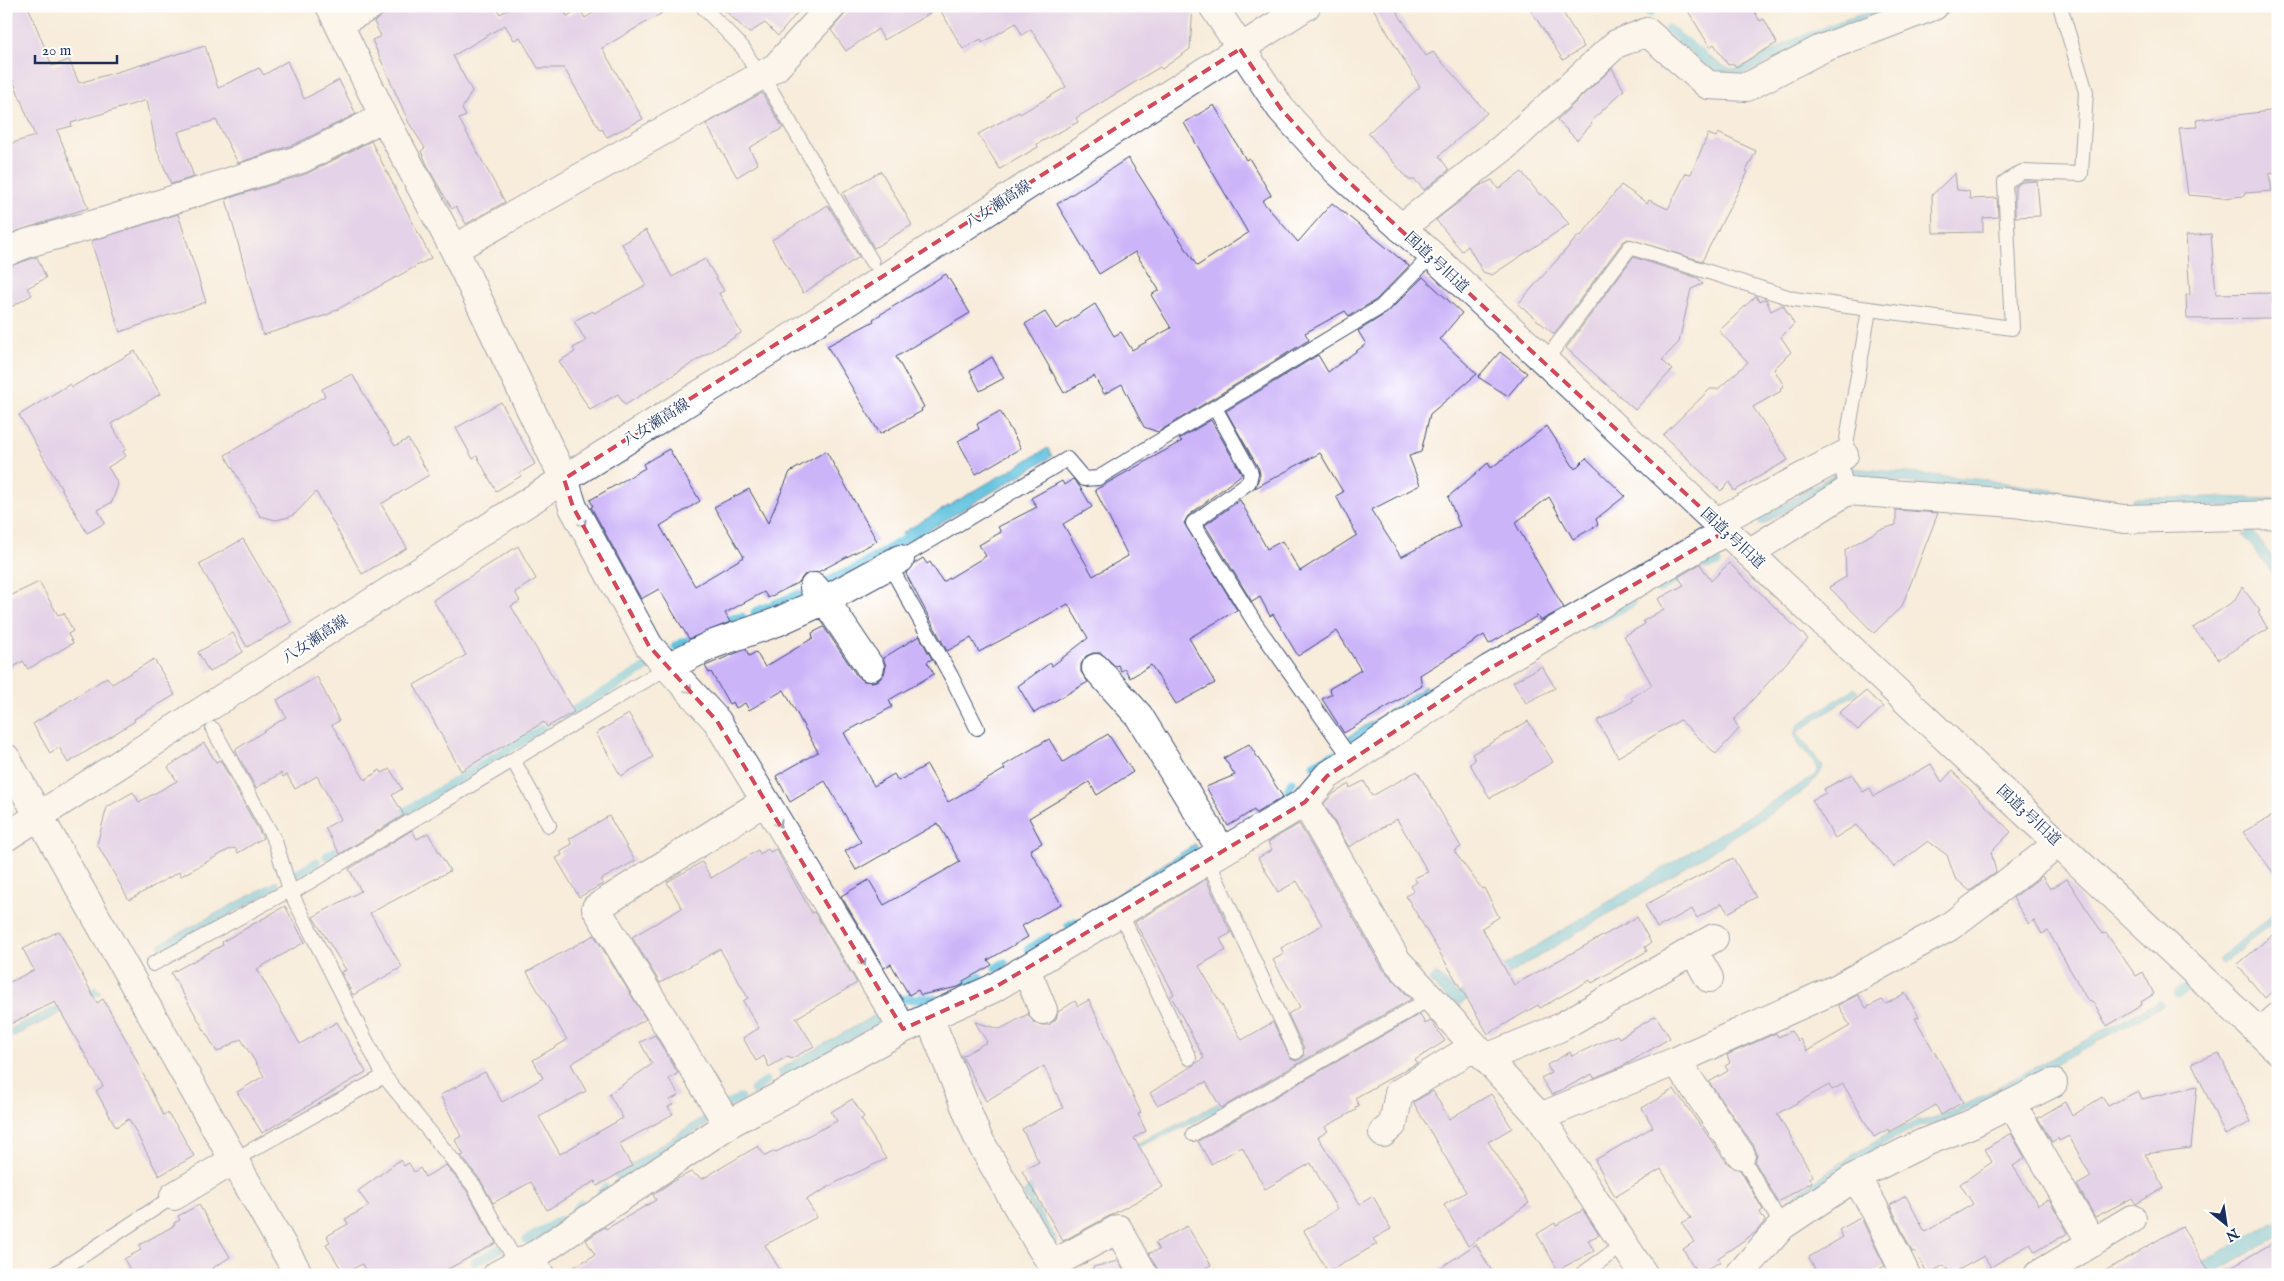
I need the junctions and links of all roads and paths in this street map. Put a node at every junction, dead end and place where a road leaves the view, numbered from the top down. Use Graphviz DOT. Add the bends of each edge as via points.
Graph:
graph roads {
  1 [pos="370,6"];
  2 [pos="702,6"];
  3 [pos="832,6"];
  4 [pos="1213,6"];
  5 [pos="1306,6"];
  6 [pos="1934,6"];
  7 [pos="2060,6"];
  8 [pos="334,14"];
  9 [pos="1240,50"];
  10 [pos="761,76"];
  11 [pos="384,117"];
  12 [pos="1401,228"];
  13 [pos="454,248"];
  14 [pos="6,252"];
  15 [pos="1432,255"];
  16 [pos="872,262"];
  17 [pos="1869,310"];
  18 [pos="1545,362"];
  19 [pos="1215,408"];
  20 [pos="1844,455"];
  21 [pos="564,479"];
  22 [pos="1847,492"];
  23 [pos="2278,515"];
  24 [pos="1721,527"];
  25 [pos="1749,553"];
  26 [pos="895,562"];
  27 [pos="819,593"];
  28 [pos="668,667"];
  29 [pos="870,667"];
  30 [pos="1096,668"];
  31 [pos="977,728"];
  32 [pos="212,729"];
  33 [pos="6,758"];
  34 [pos="513,760"];
  35 [pos="1352,760"];
  36 [pos="765,800"];
  37 [pos="1305,802"];
  38 [pos="40,816"];
  39 [pos="549,825"];
  40 [pos="6,836"];
  41 [pos="2045,854"];
  42 [pos="1215,856"];
  43 [pos="291,893"];
  44 [pos="1120,912"];
  45 [pos="153,964"];
  46 [pos="1026,969"];
  47 [pos="1709,978"];
  48 [pos="1431,998"];
  49 [pos="1044,1010"];
  50 [pos="929,1017"];
  51 [pos="903,1029"];
  52 [pos="2272,1033"];
  53 [pos="1296,1052"];
  54 [pos="1480,1052"];
  55 [pos="1189,1058"];
  56 [pos="1676,1061"];
  57 [pos="384,1076"];
  58 [pos="2053,1083"];
  59 [pos="2012,1104"];
  60 [pos="1540,1116"];
  61 [pos="728,1125"];
  62 [pos="1383,1133"];
  63 [pos="1193,1134"];
  64 [pos="1741,1155"];
  65 [pos="234,1160"];
  66 [pos="1855,1177"];
  67 [pos="174,1196"];
  68 [pos="2132,1219"];
  69 [pos="1782,1226"];
  70 [pos="2092,1243"];
  71 [pos="1624,1244"];
  72 [pos="525,1267"];
  73 [pos="1056,1269"];
  74 [pos="54,1275"];
  75 [pos="299,1275"];
  76 [pos="1144,1275"];
  77 [pos="1581,1275"];
  78 [pos="1644,1275"];
  79 [pos="1739,1275"];
  80 [pos="1906,1275"];
  81 [pos="2038,1275"];
  1 -- 8 [label="street"];
  2 -- 10 [label="lane" via="743,48"];
  3 -- 10 [label="street" via="776,67"];
  4 -- 9 [label="street, 国道3号旧道"];
  5 -- 9 [label="street, 八女瀬高線"];
  6 -- 12 [label="street" via="1821,49 1747,87 1708,85 1647,32 1616,44 1504,147"];
  7 -- 17 [label="lane" via="2086,92 2081,174 2022,172 2005,182 2012,328"];
  8 -- 11 [label="street"];
  9 -- 12 [label="street, 国道3号旧道" via="1281,109 1337,171"];
  9 -- 21 [label="street, 八女瀬高線"];
  10 -- 13 [label="street"];
  10 -- 16 [label="lane"];
  11 -- 13 [label="street"];
  11 -- 14 [label="street" via="301,159"];
  12 -- 15 [label="street, 国道3号旧道"];
  13 -- 21 [label="street"];
  15 -- 18 [label="street, 国道3号旧道"];
  15 -- 19 [label="lane" via="1381,307"];
  17 -- 18 [label="lane" via="1794,299 1630,246"];
  17 -- 20 [label="lane"];
  18 -- 24 [label="street, 国道3号旧道"];
  19 -- 26 [label="lane" via="1098,478 1084,479 1067,459"];
  19 -- 35 [label="lane" via="1251,474 1249,482 1192,523 1255,623"];
  20 -- 22 [label="lane" via="1842,469"];
  20 -- 24 [label="street"];
  21 -- 28 [label="street, one-way" via="573,507 649,646"];
  21 -- 38 [label="street, 八女瀬高線"];
  22 -- 23 [label="street" via="2014,503 2124,519"];
  22 -- 25 [label="street"];
  24 -- 25 [label="street, 国道3号旧道"];
  24 -- 35 [label="street" via="1489,669"];
  25 -- 52 [label="street, 国道3号旧道"];
  26 -- 27 [label="street"];
  26 -- 31 [label="lane"];
  27 -- 28 [label="street" via="777,622 711,645"];
  27 -- 29 [label="street"];
  28 -- 34 [label="lane"];
  28 -- 36 [label="street, one-way" via="717,721"];
  30 -- 42 [label="street" via="1139,716"];
  32 -- 43 [label="lane" via="275,840"];
  33 -- 38 [label="street"];
  34 -- 39 [label="lane"];
  34 -- 43 [label="lane"];
  35 -- 37 [label="street" via="1327,776"];
  36 -- 51 [label="street, one-way"];
  36 -- 61 [label="street" via="596,908"];
  37 -- 42 [label="street"];
  37 -- 48 [label="street" via="1397,960"];
  38 -- 40 [label="street, 八女瀬高線"];
  38 -- 65 [label="street"];
  41 -- 56 [label="street" via="1949,927 1838,988"];
  42 -- 44 [label="street"];
  42 -- 53 [label="lane"];
  43 -- 45 [label="lane" via="284,893"];
  43 -- 57 [label="lane"];
  44 -- 46 [label="street"];
  44 -- 55 [label="lane"];
  46 -- 49 [label="street"];
  46 -- 50 [label="street" via="992,990"];
  47 -- 54 [label="street" via="1704,944 1559,1028"];
  48 -- 54 [label="street"];
  48 -- 63 [label="lane"];
  50 -- 51 [label="street"];
  50 -- 73 [label="street" via="978,1138"];
  51 -- 61 [label="street"];
  54 -- 60 [label="street"];
  54 -- 62 [label="street" via="1399,1092 1393,1124"];
  56 -- 60 [label="street"];
  56 -- 64 [label="street"];
  57 -- 65 [label="lane"];
  57 -- 72 [label="lane" via="474,1186"];
  58 -- 59 [label="street"];
  59 -- 66 [label="street" via="1922,1142"];
  59 -- 70 [label="street"];
  60 -- 71 [label="street"];
  61 -- 72 [label="street"];
  64 -- 69 [label="lane"];
  65 -- 67 [label="street"];
  65 -- 75 [label="street"];
  66 -- 69 [label="street"];
  66 -- 80 [label="street" via="1873,1206"];
  67 -- 74 [label="lane"];
  68 -- 70 [label="street"];
  69 -- 79 [label="street"];
  70 -- 81 [label="street"];
  71 -- 77 [label="lane"];
  71 -- 78 [label="street"];
  73 -- 76 [label="street" via="1118,1229"];
}
